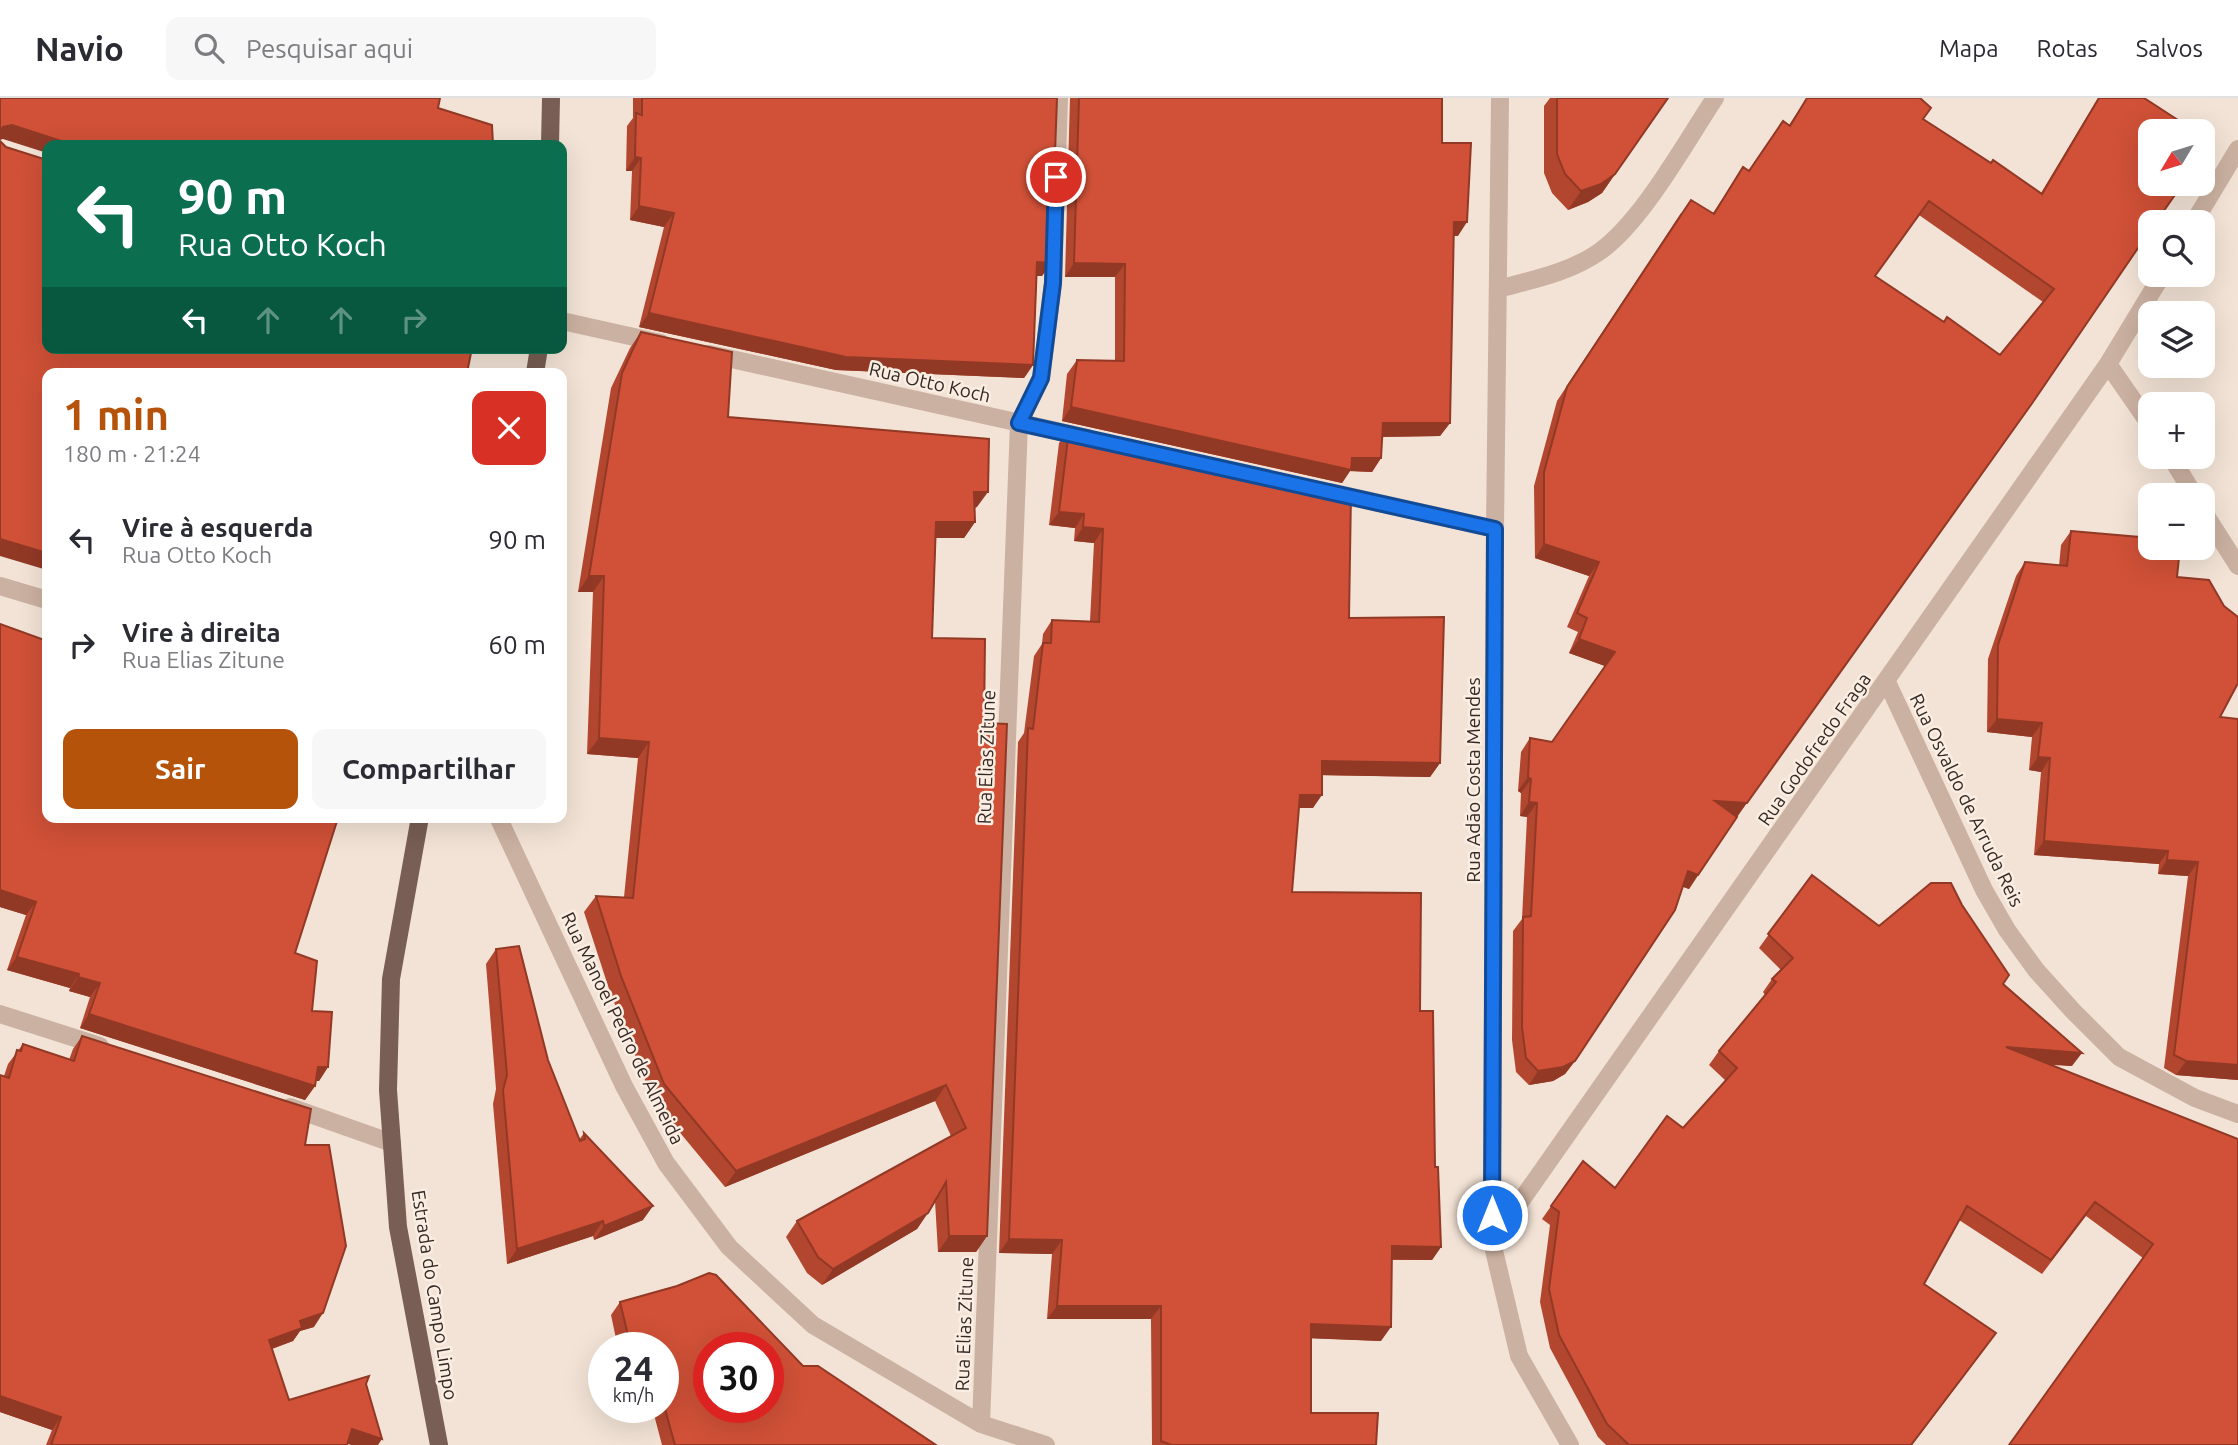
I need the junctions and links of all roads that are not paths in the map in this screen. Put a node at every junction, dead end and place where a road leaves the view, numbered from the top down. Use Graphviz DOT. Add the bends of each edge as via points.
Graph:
graph roads {
  1 [pos="551,98"];
  2 [pos="1059,98"];
  3 [pos="1500,98"];
  4 [pos="1715,98"];
  5 [pos="550,140"];
  6 [pos="2238,149"];
  7 [pos="2201,210"];
  8 [pos="2155,287"];
  9 [pos="1498,289"];
  10 [pos="567,322"];
  11 [pos="2108,364"];
  12 [pos="2138,407"];
  13 [pos="1019,423"];
  14 [pos="1101,441"];
  15 [pos="1318,489"];
  16 [pos="1495,529"];
  17 [pos="2215,530"];
  18 [pos="2238,566"];
  19 [pos="0,586"];
  20 [pos="42,599"];
  21 [pos="1887,681"];
  22 [pos="418,823"];
  23 [pos="501,823"];
  24 [pos="0,1014"];
  25 [pos="117,1051"];
  26 [pos="273,1101"];
  27 [pos="2238,1114"];
  28 [pos="392,1143"];
  29 [pos="1492,1242"];
  30 [pos="981,1424"];
  31 [pos="439,1445"];
  32 [pos="1046,1445"];
  33 [pos="1570,1445"];
  1 -- 5 [label="main road"];
  2 -- 13 [label="street, Rua Elias Zitune" via="1053,283 1041,378"];
  3 -- 9 [label="street, Rua Adão Costa Mendes"];
  4 -- 9 [label="street" via="1636,218 1599,253 1554,274"];
  6 -- 7 [label="street"];
  8 -- 11 [label="street, Rua Godofredo Fraga"];
  9 -- 16 [label="street, Rua Adão Costa Mendes"];
  10 -- 13 [label="street, Rua Otto Koch"];
  11 -- 12 [label="street"];
  11 -- 21 [label="street, Rua Godofredo Fraga"];
  13 -- 14 [label="street, Rua Otto Koch"];
  13 -- 30 [label="street, Rua Elias Zitune"];
  15 -- 16 [label="street"];
  16 -- 29 [label="street, Rua Adão Costa Mendes"];
  17 -- 18 [label="street"];
  19 -- 20 [label="street"];
  21 -- 27 [label="street, Rua Osvaldo de Arruda Reis" via="1984,890 2036,970 2119,1056 2195,1098"];
  21 -- 29 [label="street, Rua Godofredo Fraga"];
  22 -- 28 [label="main road, Estrada do Campo Limpo" via="391,979 388,1090"];
  23 -- 30 [label="street, Rua Manoel Pedro de Almeida" via="624,1086 666,1163 729,1247 813,1325"];
  24 -- 25 [label="street"];
  26 -- 28 [label="street"];
  28 -- 31 [label="main road, Estrada do Campo Limpo" via="398,1227"];
  29 -- 33 [label="street, Rua Adão Costa Mendes" via="1519,1356"];
  30 -- 32 [label="street, Rua Manoel Pedro de Almeida"];
}
